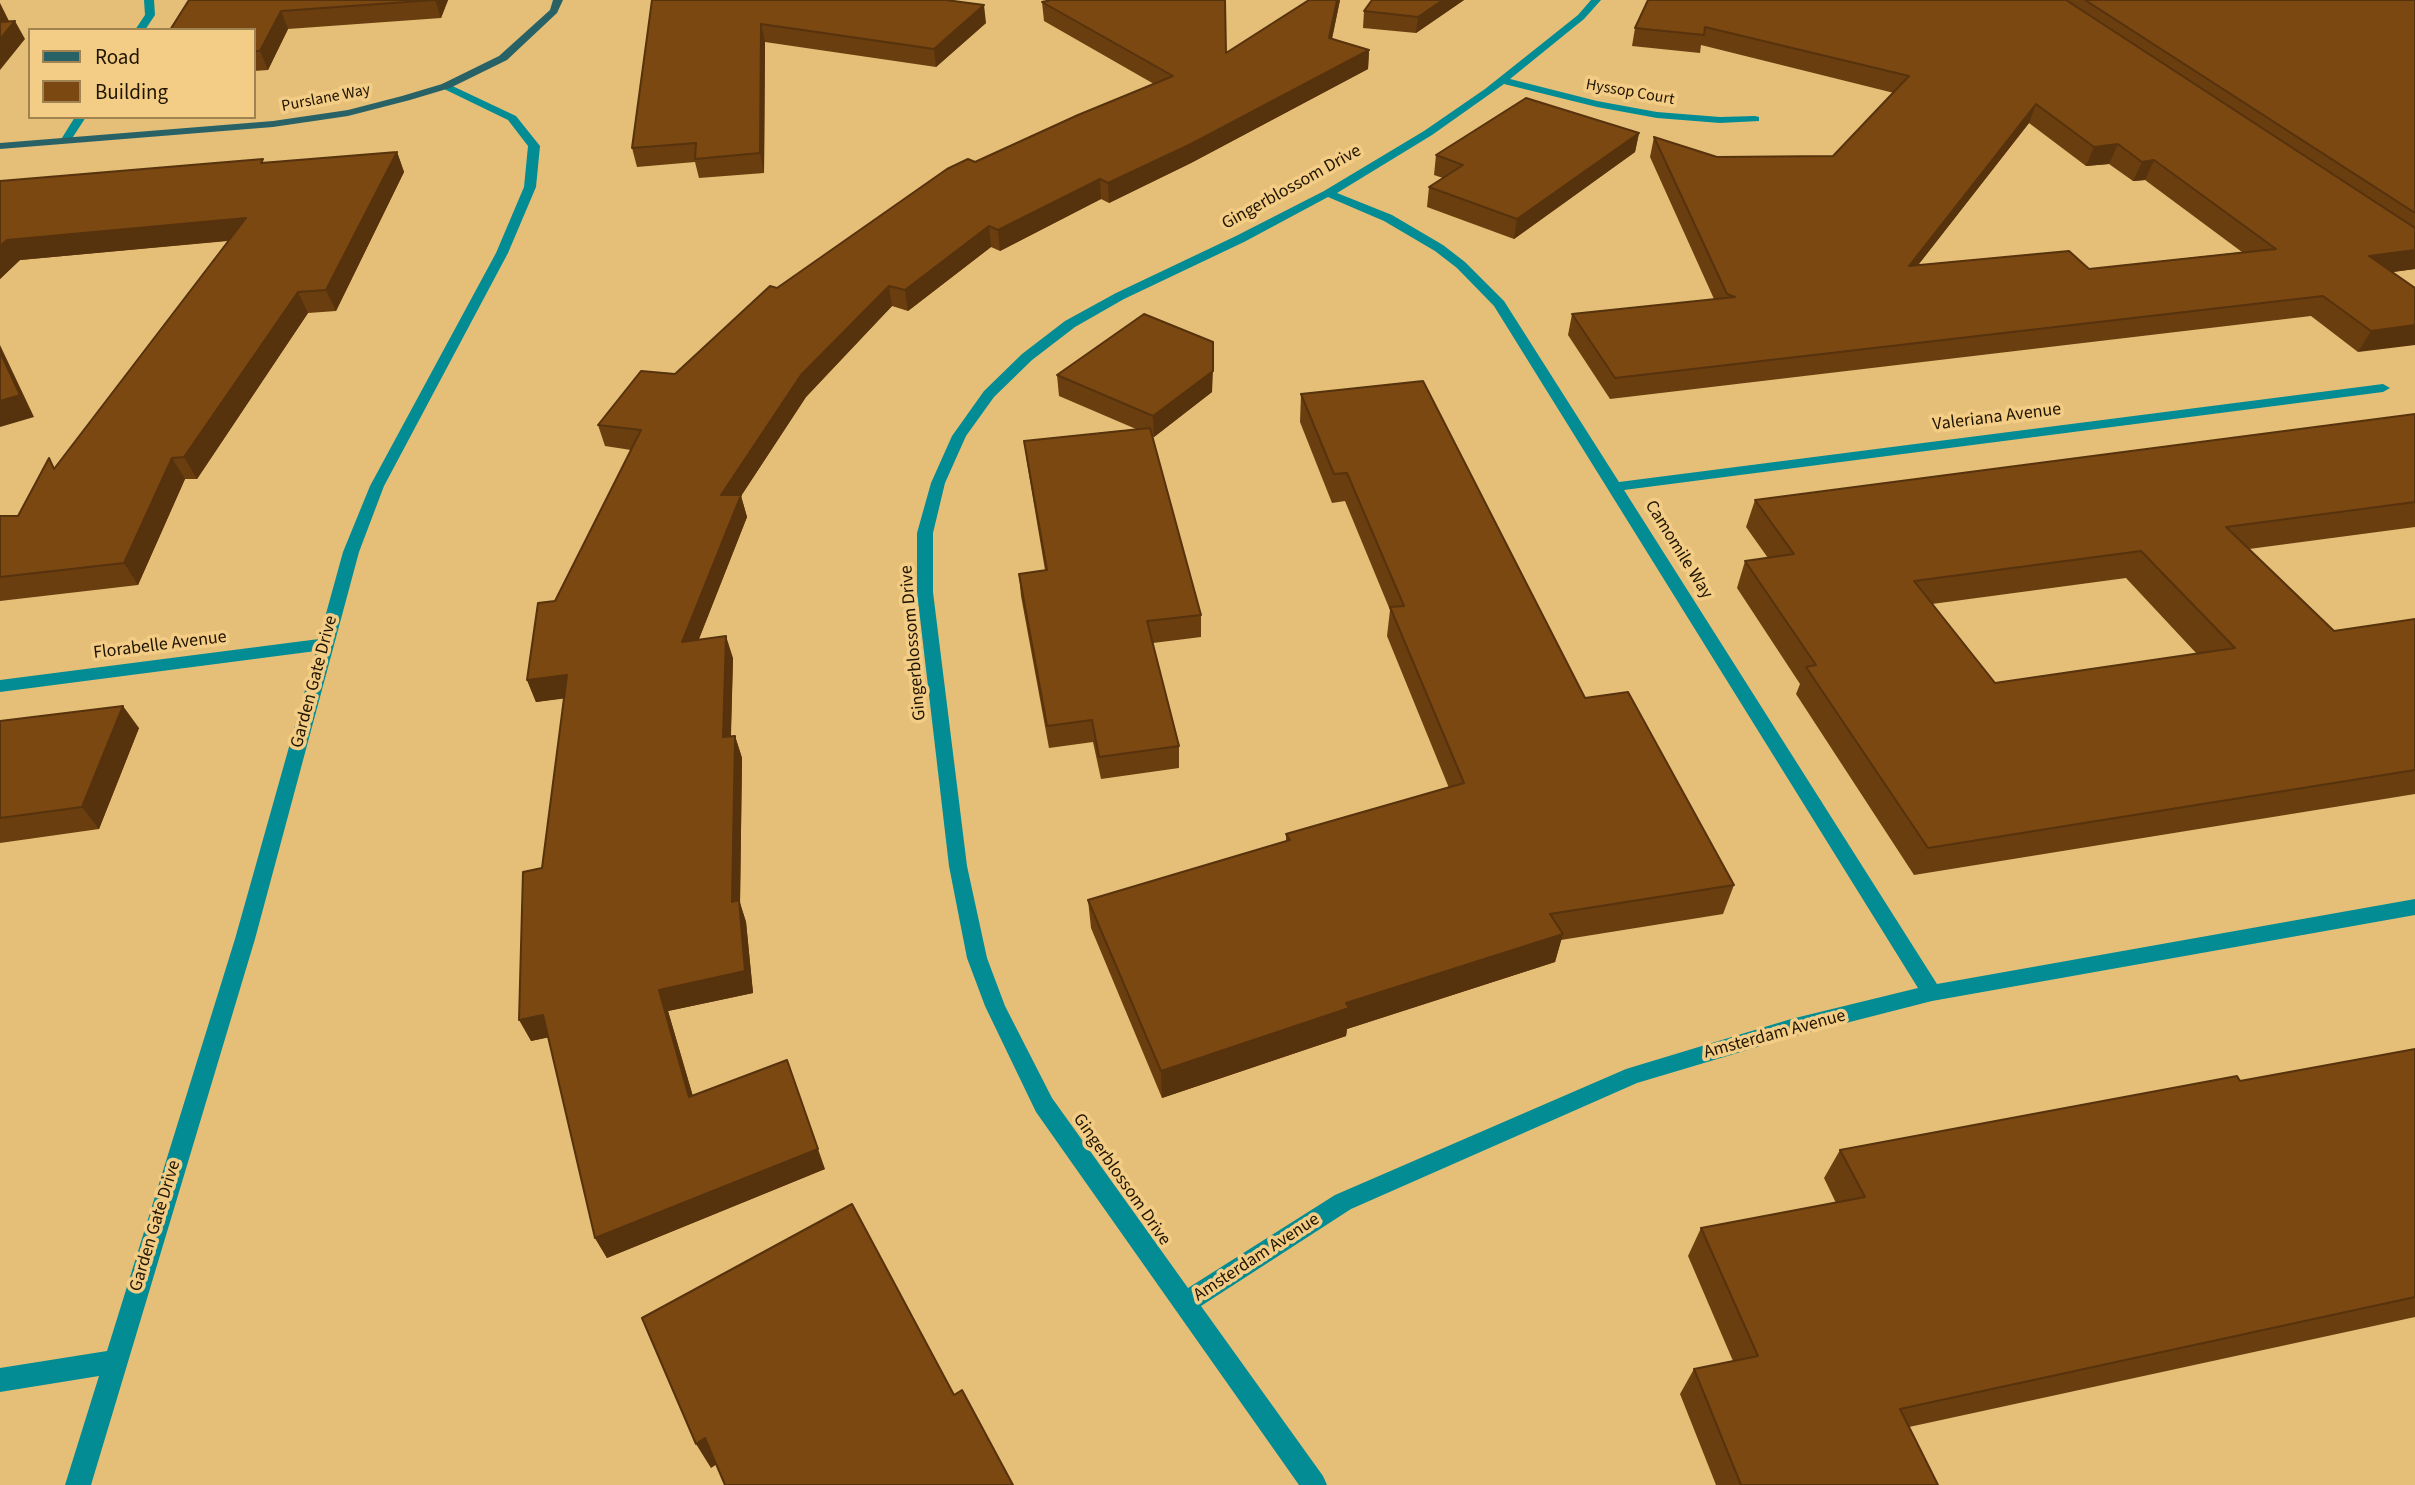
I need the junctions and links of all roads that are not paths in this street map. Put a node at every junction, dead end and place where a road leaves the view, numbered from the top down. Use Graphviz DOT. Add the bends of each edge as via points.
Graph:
graph roads {
  1 [pos="149,0"];
  2 [pos="558,0"];
  3 [pos="1596,0"];
  4 [pos="141,28"];
  5 [pos="1502,80"];
  6 [pos="446,86"];
  7 [pos="80,119"];
  8 [pos="1755,119"];
  9 [pos="65,141"];
  10 [pos="0,146"];
  11 [pos="1328,192"];
  12 [pos="2383,388"];
  13 [pos="1616,487"];
  14 [pos="326,644"];
  15 [pos="0,686"];
  16 [pos="2415,907"];
  17 [pos="1932,993"];
  18 [pos="1184,1304"];
  19 [pos="113,1362"];
  20 [pos="0,1380"];
  21 [pos="78,1485"];
  22 [pos="1314,1485"];
  1 -- 4 [label="street" via="150,15"];
  2 -- 6 [label="main road" via="554,11 503,58"];
  3 -- 5 [label="street, Gingerblossom Drive"];
  5 -- 8 [label="street, Hyssop Court" via="1657,116"];
  5 -- 11 [label="street, Gingerblossom Drive" via="1428,133"];
  6 -- 9 [label="main road, Purslane Way" via="348,113 273,124"];
  6 -- 14 [label="street, Garden Gate Drive" via="513,118 534,146 530,187 502,253 377,486 351,552"];
  7 -- 9 [label="street"];
  9 -- 10 [label="main road, Purslane Way"];
  11 -- 13 [label="street, Camomile Way" via="1388,218 1439,248 1490,294"];
  11 -- 18 [label="street, Gingerblossom Drive" via="1121,296 1070,324 1027,357 989,394 959,436 938,483 925,533 925,592 956,852 977,958 995,1006 1044,1104"];
  12 -- 13 [label="street, Valeriana Avenue"];
  13 -- 17 [label="street, Camomile Way"];
  14 -- 15 [label="street, Florabelle Avenue"];
  14 -- 19 [label="street, Garden Gate Drive" via="244,939"];
  16 -- 17 [label="street, Amsterdam Avenue"];
  17 -- 18 [label="street, Amsterdam Avenue" via="1791,1028 1633,1075 1343,1202"];
  18 -- 22 [label="street, Gingerblossom Drive"];
  19 -- 20 [label="street"];
  19 -- 21 [label="street, Garden Gate Drive"];
}
